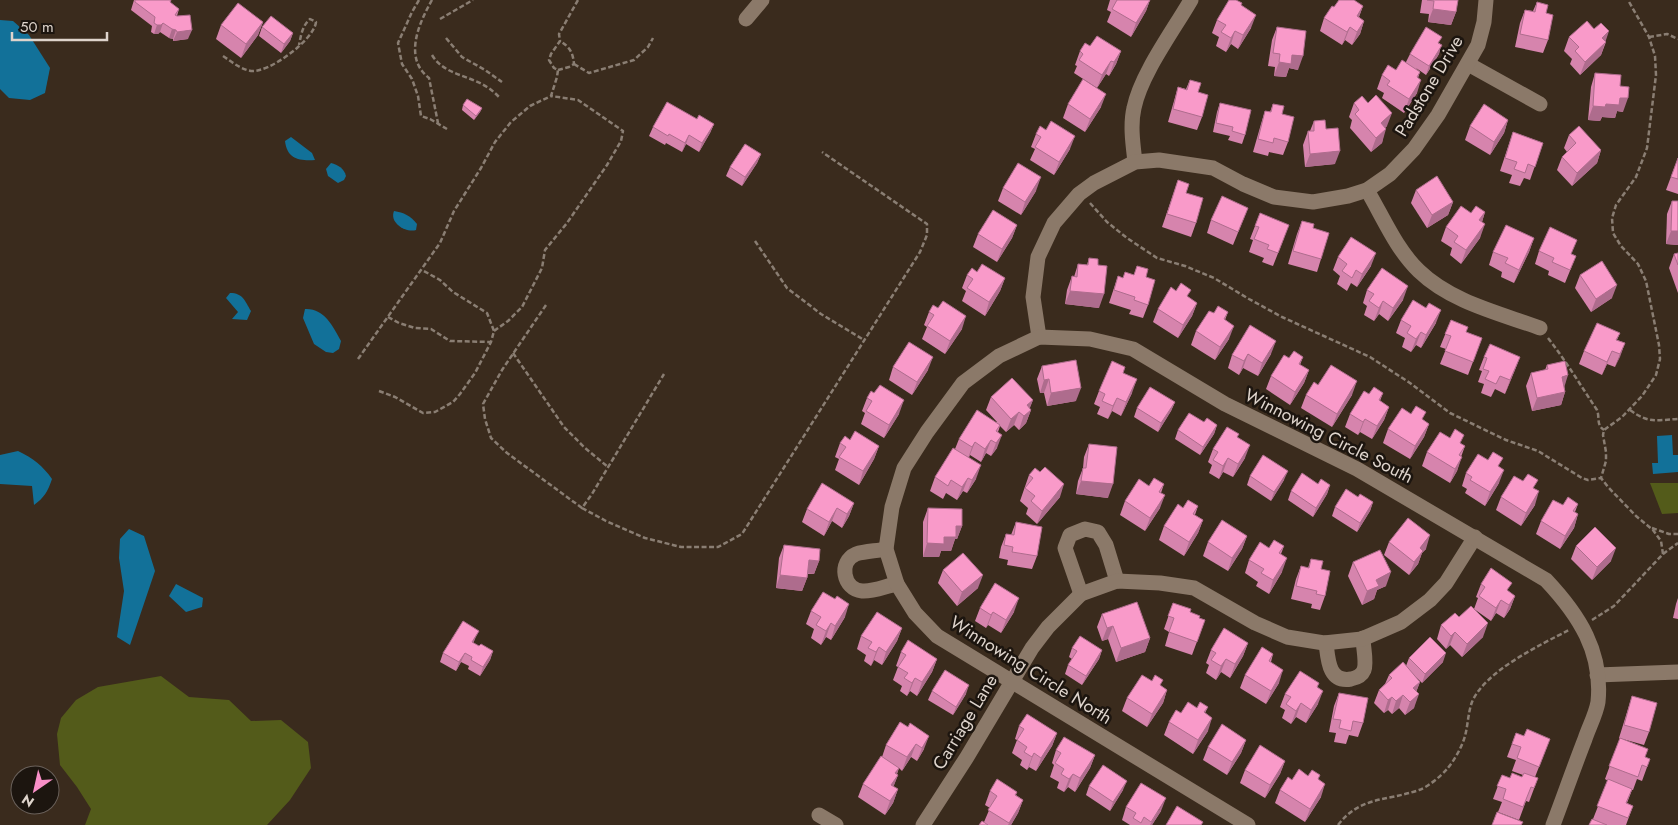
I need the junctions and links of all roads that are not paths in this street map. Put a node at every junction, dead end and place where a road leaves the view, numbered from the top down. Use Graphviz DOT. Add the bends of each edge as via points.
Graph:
graph roads {
  1 [pos="762,0"];
  2 [pos="1191,0"];
  3 [pos="1486,0"];
  4 [pos="746,19"];
  5 [pos="1468,64"];
  6 [pos="1540,104"];
  7 [pos="1135,162"];
  8 [pos="1367,190"];
  9 [pos="1540,328"];
  10 [pos="1039,337"];
  11 [pos="963,383"];
  12 [pos="1475,536"];
  13 [pos="886,549"];
  14 [pos="1117,581"];
  15 [pos="897,584"];
  16 [pos="1081,594"];
  17 [pos="1363,638"];
  18 [pos="1326,643"];
  19 [pos="1678,672"];
  20 [pos="1597,675"];
  21 [pos="1012,682"];
  22 [pos="819,815"];
  23 [pos="836,825"];
  24 [pos="924,825"];
  25 [pos="1248,825"];
  26 [pos="1554,825"];
  1 -- 4 [label="street"];
  2 -- 7 [label="street" via="1147,73 1134,109"];
  3 -- 5 [label="street, Padstone Drive" via="1478,45"];
  5 -- 6 [label="street"];
  5 -- 8 [label="street, Padstone Drive" via="1414,149 1390,174"];
  7 -- 8 [label="street, Padstone Drive" via="1160,160 1213,168 1274,197 1313,202"];
  7 -- 10 [label="street, Padstone Drive" via="1079,194 1054,223 1038,257 1034,297"];
  8 -- 9 [label="street" via="1401,250 1419,271 1467,302"];
  10 -- 11 [label="street, Winnowing Circle South" via="999,356"];
  10 -- 12 [label="street, Winnowing Circle South" via="1090,339 1133,349 1225,404 1357,469"];
  11 -- 13 [label="street, Winnowing Circle North" via="904,468 892,506"];
  12 -- 17 [label="street, Carriage Lane" via="1446,582 1430,600 1402,622"];
  12 -- 20 [label="street, Winnowing Circle South" via="1546,580 1566,602 1582,624"];
  13 -- 15 [label="street, Winnowing Circle North"];
  13 -- 15 [label="street" via="856,554 849,559 845,576 848,584 863,591"];
  14 -- 16 [label="street, Carriage Lane"];
  14 -- 16 [label="street" via="1106,545 1098,532 1085,529 1070,535 1064,548"];
  14 -- 18 [label="street, Carriage Lane" via="1194,588 1255,623 1287,637"];
  15 -- 21 [label="street, Winnowing Circle North" via="916,613 937,636"];
  16 -- 21 [label="street, Carriage Lane" via="1048,627"];
  17 -- 18 [label="street, Carriage Lane"];
  17 -- 18 [label="street" via="1364,671 1351,679 1339,678 1332,672 1328,666"];
  19 -- 20 [label="street"];
  20 -- 26 [label="street, Winnowing Circle South" via="1598,704"];
  21 -- 24 [label="street, Carriage Lane"];
  21 -- 25 [label="street, Winnowing Circle North"];
  22 -- 23 [label="street"];
}
